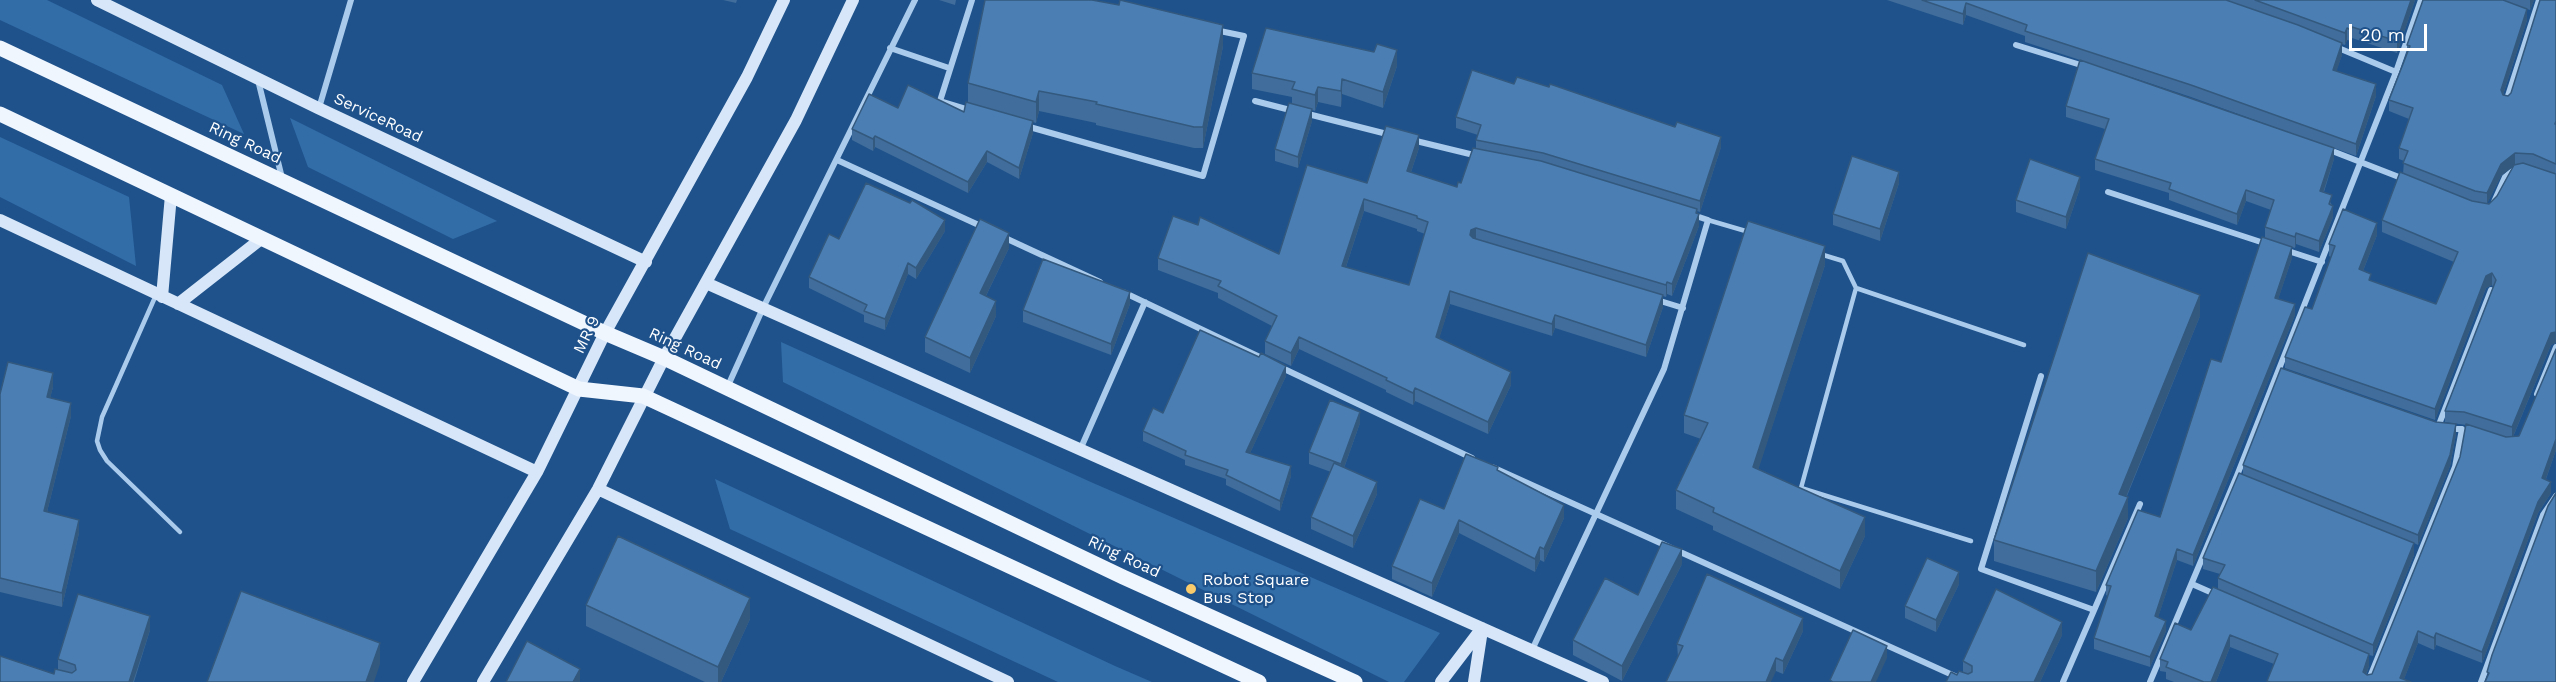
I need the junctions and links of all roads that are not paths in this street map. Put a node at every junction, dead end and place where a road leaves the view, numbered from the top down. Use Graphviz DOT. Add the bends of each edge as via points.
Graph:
graph roads {
  1 [pos="97,0"];
  2 [pos="351,0"];
  3 [pos="784,0"];
  4 [pos="853,0"];
  5 [pos="915,0"];
  6 [pos="972,0"];
  7 [pos="2421,0"];
  8 [pos="2539,0"];
  9 [pos="2524,13"];
  10 [pos="2533,16"];
  11 [pos="1209,29"];
  12 [pos="2016,45"];
  13 [pos="2332,45"];
  14 [pos="0,48"];
  15 [pos="890,48"];
  16 [pos="949,68"];
  17 [pos="2095,70"];
  18 [pos="2396,72"];
  19 [pos="257,78"];
  20 [pos="1255,101"];
  21 [pos="2506,103"];
  22 [pos="318,108"];
  23 [pos="0,114"];
  24 [pos="986,114"];
  25 [pos="1020,124"];
  26 [pos="2318,146"];
  27 [pos="1484,157"];
  28 [pos="837,160"];
  29 [pos="2360,161"];
  30 [pos="2522,168"];
  31 [pos="282,181"];
  32 [pos="2412,182"];
  33 [pos="2108,192"];
  34 [pos="171,195"];
  35 [pos="2488,210"];
  36 [pos="1686,213"];
  37 [pos="0,220"];
  38 [pos="1708,220"];
  39 [pos="986,229"];
  40 [pos="996,234"];
  41 [pos="1755,234"];
  42 [pos="261,238"];
  43 [pos="1810,250"];
  44 [pos="646,261"];
  45 [pos="2322,262"];
  46 [pos="706,283"];
  47 [pos="1103,283"];
  48 [pos="1113,288"];
  49 [pos="1856,288"];
  50 [pos="2491,290"];
  51 [pos="159,295"];
  52 [pos="1650,298"];
  53 [pos="1145,302"];
  54 [pos="178,304"];
  55 [pos="763,308"];
  56 [pos="1683,308"];
  57 [pos="605,333"];
  58 [pos="2024,345"];
  59 [pos="2556,347"];
  60 [pos="664,358"];
  61 [pos="2277,371"];
  62 [pos="2286,374"];
  63 [pos="2041,376"];
  64 [pos="727,388"];
  65 [pos="579,389"];
  66 [pos="643,396"];
  67 [pos="2535,399"];
  68 [pos="2427,423"];
  69 [pos="2438,427"];
  70 [pos="2462,429"];
  71 [pos="2470,431"];
  72 [pos="1080,451"];
  73 [pos="1478,460"];
  74 [pos="1489,465"];
  75 [pos="537,472"];
  76 [pos="2236,478"];
  77 [pos="2247,483"];
  78 [pos="598,489"];
  79 [pos="2556,496"];
  80 [pos="2140,504"];
  81 [pos="1598,514"];
  82 [pos="180,532"];
  83 [pos="1971,541"];
  84 [pos="2408,546"];
  85 [pos="2419,551"];
  86 [pos="2192,584"];
  87 [pos="2224,598"];
  88 [pos="2094,610"];
  89 [pos="1482,628"];
  90 [pos="1532,650"];
  91 [pos="2364,658"];
  92 [pos="2375,663"];
  93 [pos="414,682"];
  94 [pos="483,682"];
  95 [pos="1008,682"];
  96 [pos="1259,682"];
  97 [pos="1355,682"];
  98 [pos="1441,682"];
  99 [pos="1474,682"];
  100 [pos="1603,682"];
  101 [pos="1968,682"];
  102 [pos="2063,682"];
  103 [pos="2150,682"];
  104 [pos="2368,682"];
  105 [pos="2481,682"];
  1 -- 19 [label="street, ServiceRoad"];
  2 -- 22 [label="street"];
  3 -- 44 [label="street, MR 9" via="747,77"];
  4 -- 46 [label="street" via="796,120"];
  5 -- 15 [label="street"];
  6 -- 16 [label="street"];
  7 -- 18 [label="street"];
  8 -- 10 [label="street"];
  9 -- 10 [label="street"];
  10 -- 21 [label="street"];
  11 -- 25 [label="street" via="1244,36 1203,176"];
  12 -- 17 [label="street"];
  13 -- 18 [label="street"];
  14 -- 31 [label="main road, Ring Road"];
  15 -- 16 [label="street"];
  15 -- 28 [label="street"];
  16 -- 24 [label="street" via="940,101"];
  18 -- 29 [label="street"];
  19 -- 22 [label="street, ServiceRoad"];
  19 -- 31 [label="street"];
  20 -- 27 [label="street"];
  22 -- 44 [label="street, ServiceRoad"];
  23 -- 34 [label="main road"];
  26 -- 29 [label="street"];
  28 -- 39 [label="street"];
  28 -- 55 [label="street"];
  29 -- 32 [label="street"];
  29 -- 45 [label="street"];
  30 -- 35 [label="street" via="2505,177"];
  31 -- 57 [label="main road, Ring Road"];
  33 -- 45 [label="street"];
  34 -- 42 [label="main road"];
  34 -- 51 [label="street"];
  36 -- 38 [label="street"];
  37 -- 51 [label="street"];
  38 -- 41 [label="lane"];
  38 -- 56 [label="street"];
  40 -- 47 [label="street"];
  42 -- 54 [label="street"];
  42 -- 65 [label="main road"];
  43 -- 49 [label="lane" via="1843,261"];
  44 -- 57 [label="street, MR 9"];
  45 -- 61 [label="street"];
  46 -- 55 [label="street"];
  46 -- 60 [label="street"];
  48 -- 53 [label="street"];
  49 -- 58 [label="lane"];
  49 -- 83 [label="lane" via="1801,488"];
  50 -- 69 [label="street"];
  51 -- 54 [label="street"];
  51 -- 82 [label="lane" via="102,417 98,441 107,461"];
  52 -- 56 [label="street"];
  53 -- 72 [label="street"];
  53 -- 73 [label="street"];
  54 -- 75 [label="street"];
  55 -- 64 [label="street"];
  55 -- 72 [label="street"];
  56 -- 81 [label="street" via="1664,369"];
  57 -- 60 [label="main road, Ring Road"];
  57 -- 65 [label="street, MR 9"];
  59 -- 67 [label="street"];
  60 -- 64 [label="main road, Ring Road"];
  60 -- 66 [label="street"];
  61 -- 62 [label="street"];
  61 -- 76 [label="street"];
  63 -- 88 [label="street" via="1981,570"];
  64 -- 97 [label="main road, Ring Road" via="1123,577"];
  65 -- 66 [label="main road"];
  65 -- 75 [label="street, MR 9"];
  66 -- 78 [label="street"];
  66 -- 96 [label="main road"];
  68 -- 69 [label="street"];
  69 -- 70 [label="street"];
  70 -- 71 [label="street"];
  70 -- 85 [label="street" via="2455,467"];
  72 -- 89 [label="street"];
  74 -- 81 [label="street"];
  75 -- 93 [label="street, MR 9"];
  76 -- 77 [label="street"];
  76 -- 86 [label="street"];
  78 -- 94 [label="street"];
  78 -- 95 [label="street"];
  79 -- 105 [label="street" via="2543,515"];
  80 -- 88 [label="street"];
  81 -- 90 [label="street"];
  81 -- 101 [label="street"];
  84 -- 85 [label="street"];
  85 -- 92 [label="street"];
  86 -- 87 [label="street"];
  86 -- 103 [label="street"];
  88 -- 102 [label="street"];
  89 -- 90 [label="street"];
  89 -- 98 [label="street"];
  89 -- 99 [label="street"];
  90 -- 100 [label="street"];
  91 -- 92 [label="street"];
  92 -- 104 [label="street"];
}
